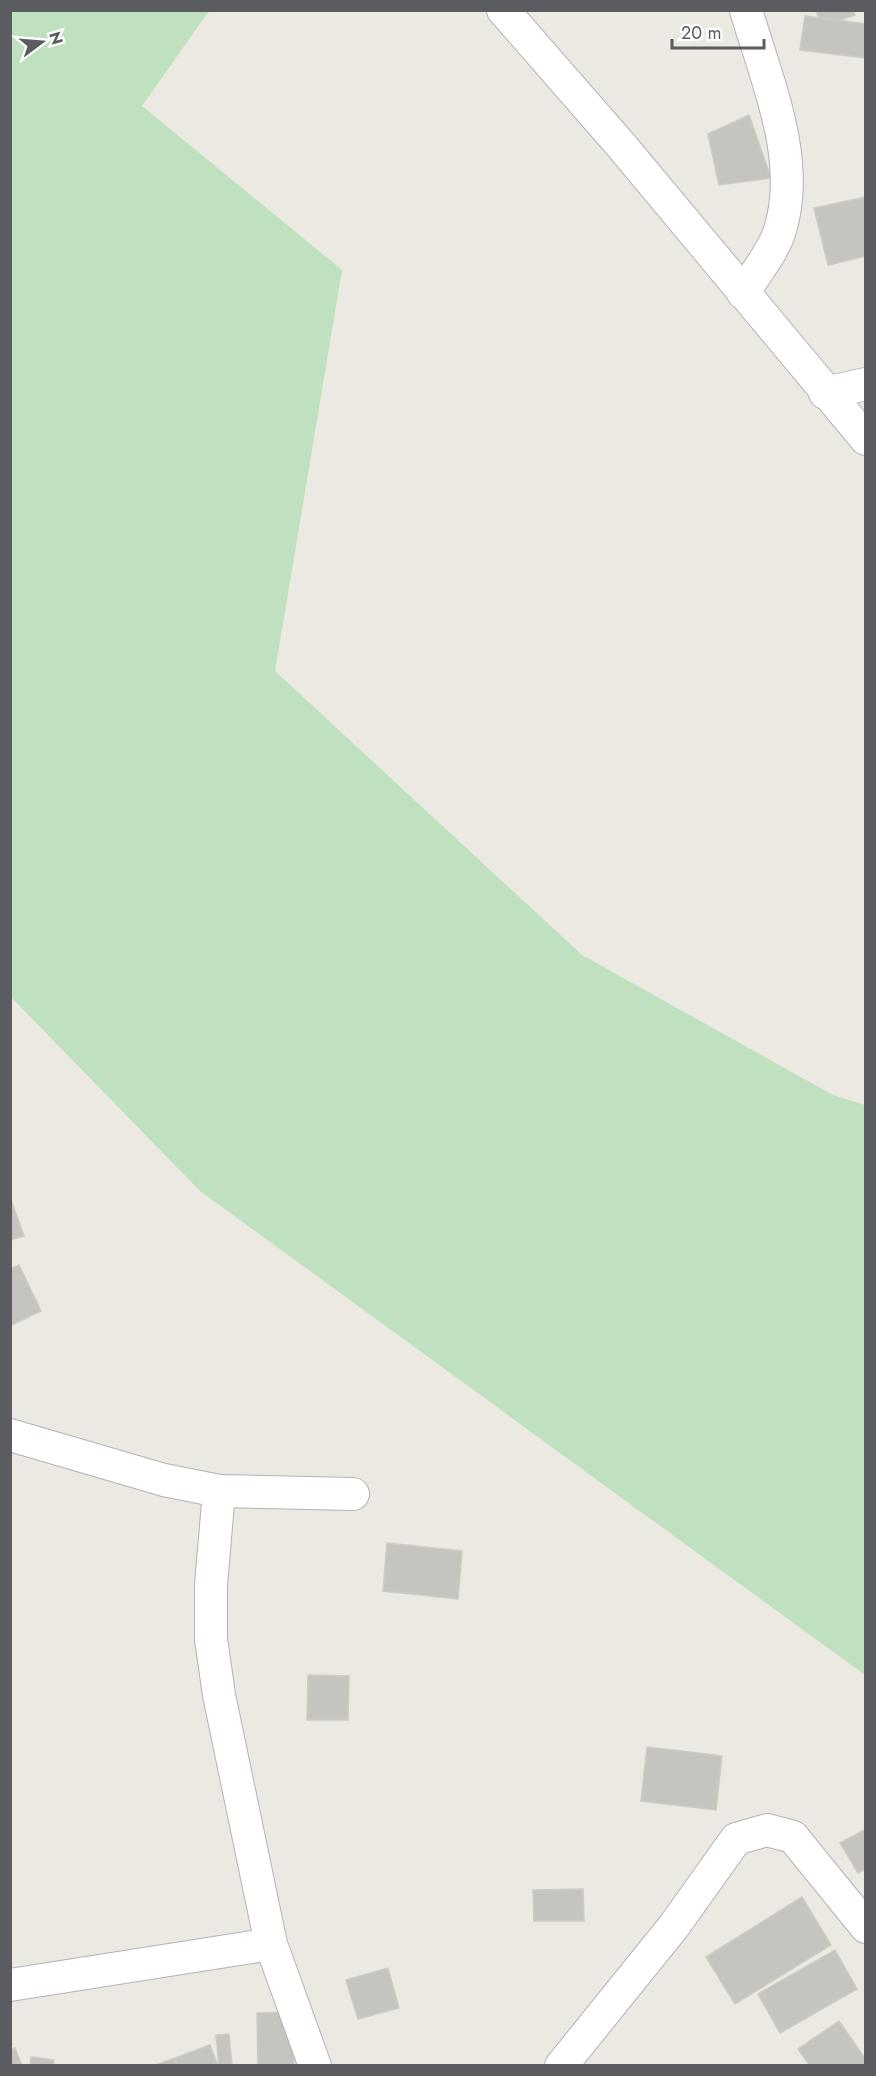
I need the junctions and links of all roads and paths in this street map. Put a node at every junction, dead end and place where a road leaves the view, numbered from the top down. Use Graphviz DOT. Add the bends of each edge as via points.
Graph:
graph roads {
  1 [pos="503,10"];
  2 [pos="746,10"];
  3 [pos="743,293"];
  4 [pos="866,384"];
  5 [pos="825,393"];
  6 [pos="866,439"];
  7 [pos="10,1435"];
  8 [pos="219,1491"];
  9 [pos="353,1494"];
  10 [pos="866,1927"];
  11 [pos="272,1944"];
  12 [pos="10,1985"];
  13 [pos="315,2066"];
  14 [pos="561,2066"];
  1 -- 3 [label="street"];
  2 -- 3 [label="street" via="787,154 788,192 780,232"];
  3 -- 5 [label="street"];
  4 -- 5 [label="street"];
  5 -- 6 [label="street"];
  7 -- 8 [label="street" via="153,1477"];
  8 -- 9 [label="street"];
  8 -- 11 [label="street" via="211,1640"];
  10 -- 14 [label="street" via="793,1837 767,1830 736,1839 674,1926"];
  11 -- 12 [label="street"];
  11 -- 13 [label="street"];
}
